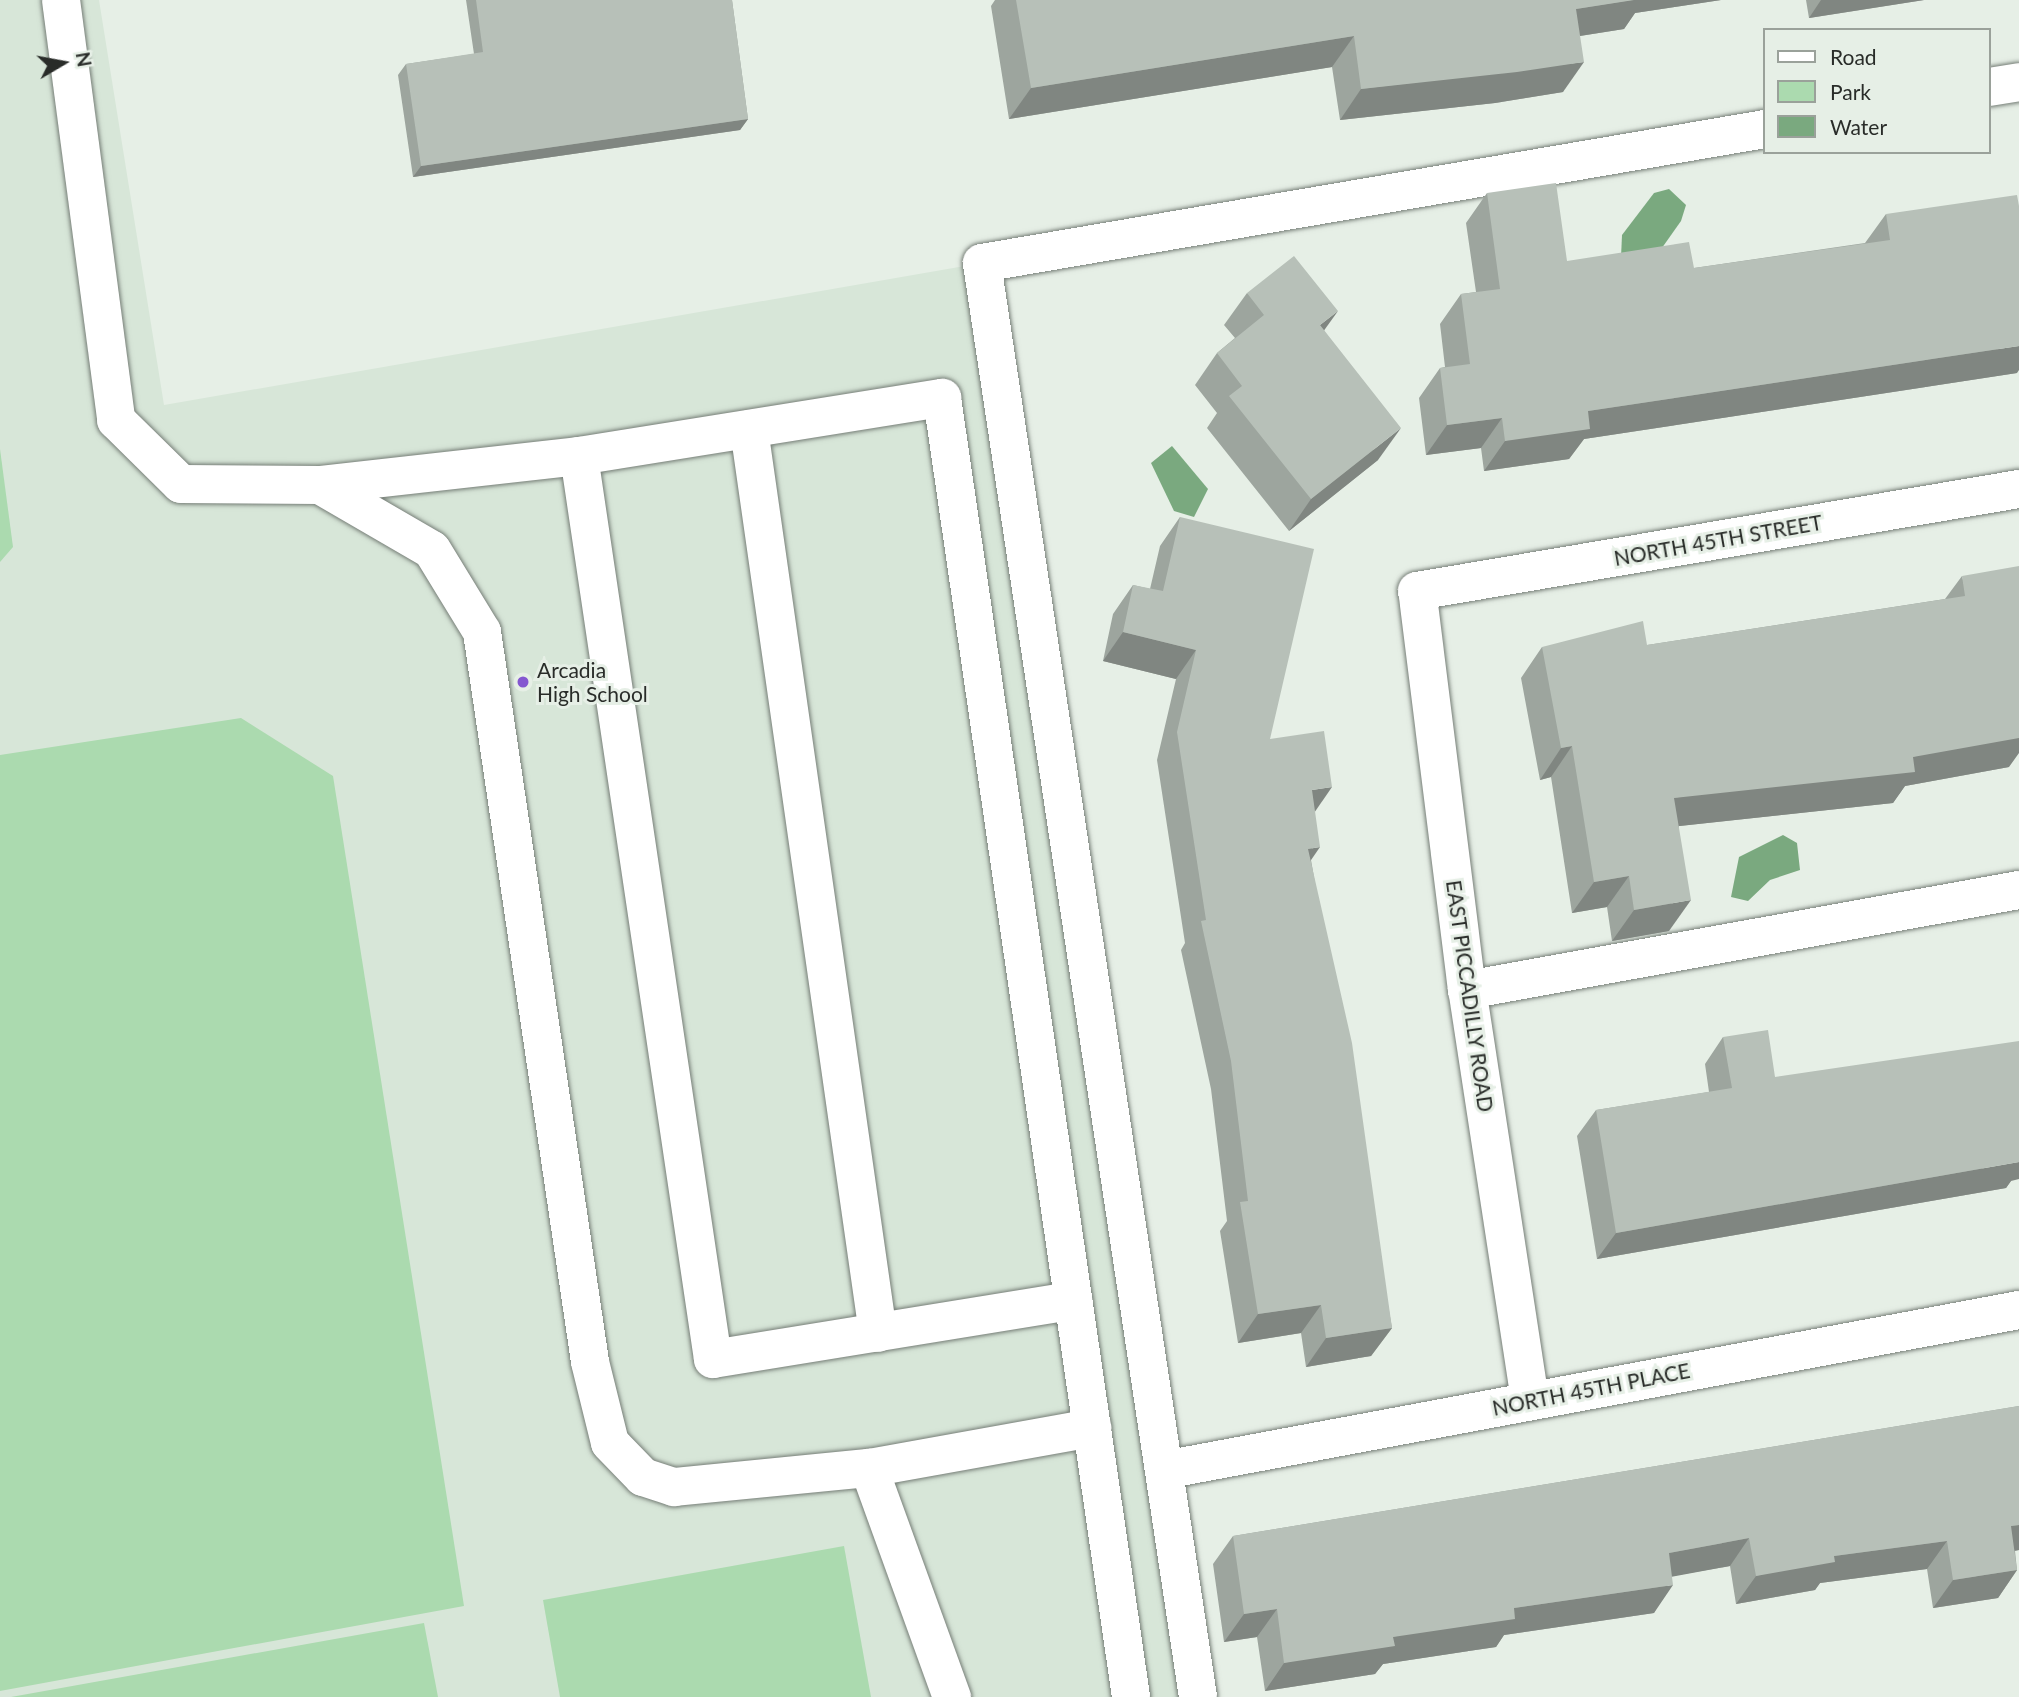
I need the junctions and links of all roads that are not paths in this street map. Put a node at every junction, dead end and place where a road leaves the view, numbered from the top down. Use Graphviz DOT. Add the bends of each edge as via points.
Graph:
graph roads {
  1 [pos="61,0"];
  2 [pos="2019,82"];
  3 [pos="1991,88"];
  4 [pos="1764,129"];
  5 [pos="749,429"];
  6 [pos="579,456"];
  7 [pos="320,485"];
  8 [pos="2019,489"];
  9 [pos="1417,591"];
  10 [pos="2019,890"];
  11 [pos="1467,990"];
  12 [pos="1073,1301"];
  13 [pos="2019,1310"];
  14 [pos="878,1333"];
  15 [pos="1530,1400"];
  16 [pos="1092,1428"];
  17 [pos="869,1468"];
  18 [pos="1164,1470"];
  19 [pos="951,1697"];
  20 [pos="1131,1697"];
  21 [pos="1198,1697"];
  1 -- 7 [label="street" via="116,420 181,484"];
  2 -- 3 [label="street"];
  4 -- 18 [label="street" via="982,263"];
  5 -- 6 [label="street"];
  5 -- 12 [label="street" via="942,398"];
  5 -- 14 [label="street"];
  6 -- 7 [label="street"];
  6 -- 14 [label="street" via="713,1359"];
  7 -- 17 [label="street" via="432,550 482,632 590,1362 610,1443 643,1477 674,1487"];
  8 -- 9 [label="street, NORTH 45TH STREET"];
  9 -- 11 [label="street, EAST PICCADILLY ROAD"];
  10 -- 11 [label="street"];
  11 -- 15 [label="street, EAST PICCADILLY ROAD"];
  12 -- 14 [label="street"];
  12 -- 16 [label="street"];
  13 -- 15 [label="street, NORTH 45TH PLACE"];
  15 -- 18 [label="street, NORTH 45TH PLACE"];
  16 -- 17 [label="street"];
  16 -- 20 [label="street"];
  17 -- 19 [label="street"];
  18 -- 21 [label="street"];
}
